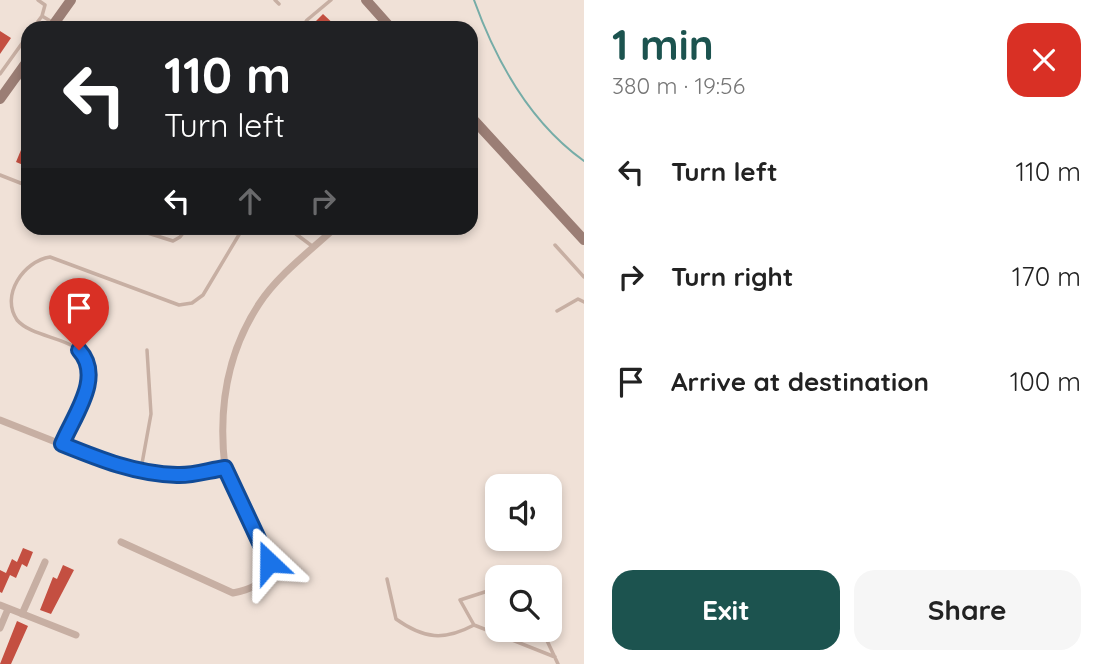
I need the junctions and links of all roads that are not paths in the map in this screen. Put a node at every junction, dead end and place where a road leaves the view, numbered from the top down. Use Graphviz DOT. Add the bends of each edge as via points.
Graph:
graph roads {
  1 [pos="38,0"];
  2 [pos="49,0"];
  3 [pos="71,0"];
  4 [pos="331,0"];
  5 [pos="366,0"];
  6 [pos="45,5"];
  7 [pos="42,16"];
  8 [pos="38,21"];
  9 [pos="47,21"];
  10 [pos="56,21"];
  11 [pos="306,21"];
  12 [pos="382,21"];
  13 [pos="21,45"];
  14 [pos="21,70"];
  15 [pos="0,74"];
  16 [pos="17,75"];
  17 [pos="21,78"];
  18 [pos="0,99"];
  19 [pos="478,125"];
  20 [pos="0,175"];
  21 [pos="21,183"];
  22 [pos="154,235"];
  23 [pos="182,235"];
  24 [pos="239,235"];
  25 [pos="298,235"];
  26 [pos="327,235"];
  27 [pos="584,240"];
  28 [pos="555,245"];
  29 [pos="314,247"];
  30 [pos="584,277"];
  31 [pos="584,302"];
  32 [pos="557,311"];
  33 [pos="146,350"];
  34 [pos="0,420"];
  35 [pos="62,444"];
  36 [pos="225,468"];
  37 [pos="141,471"];
  38 [pos="121,542"];
  39 [pos="45,562"];
  40 [pos="387,579"];
  41 [pos="485,592"];
  42 [pos="0,605"];
  43 [pos="8,609"];
  44 [pos="22,614"];
  45 [pos="474,625"];
  46 [pos="0,628"];
  47 [pos="76,635"];
  48 [pos="548,642"];
  49 [pos="555,657"];
  50 [pos="558,664"];
  1 -- 6 [label="lane"];
  2 -- 6 [label="lane"];
  3 -- 10 [label="main road"];
  4 -- 11 [label="lane"];
  5 -- 12 [label="main road"];
  6 -- 7 [label="lane"];
  7 -- 8 [label="lane"];
  7 -- 9 [label="lane"];
  13 -- 15 [label="lane"];
  14 -- 16 [label="main road"];
  16 -- 17 [label="lane"];
  16 -- 18 [label="main road"];
  19 -- 27 [label="main road"];
  20 -- 21 [label="lane"];
  22 -- 23 [label="lane" via="173,241"];
  24 -- 35 [label="lane" via="203,295 192,303 179,305 50,257 26,268 9,297 11,312 19,323 79,350 90,368 90,381"];
  25 -- 29 [label="lane"];
  26 -- 29 [label="street"];
  28 -- 30 [label="lane"];
  29 -- 36 [label="street" via="260,302 239,343 223,399"];
  31 -- 32 [label="lane" via="578,299"];
  33 -- 37 [label="lane" via="151,415"];
  34 -- 35 [label="street"];
  35 -- 37 [label="street"];
  36 -- 37 [label="street" via="178,476"];
  36 -- 38 [label="street" via="267,552 267,575 260,584 233,593"];
  39 -- 44 [label="street"];
  40 -- 45 [label="lane" via="396,619 412,630 451,638"];
  41 -- 45 [label="lane" via="460,600"];
  42 -- 43 [label="street"];
  43 -- 44 [label="street"];
  43 -- 46 [label="street"];
  44 -- 47 [label="street"];
  45 -- 49 [label="lane"];
  48 -- 49 [label="lane"];
  49 -- 50 [label="lane"];
}
